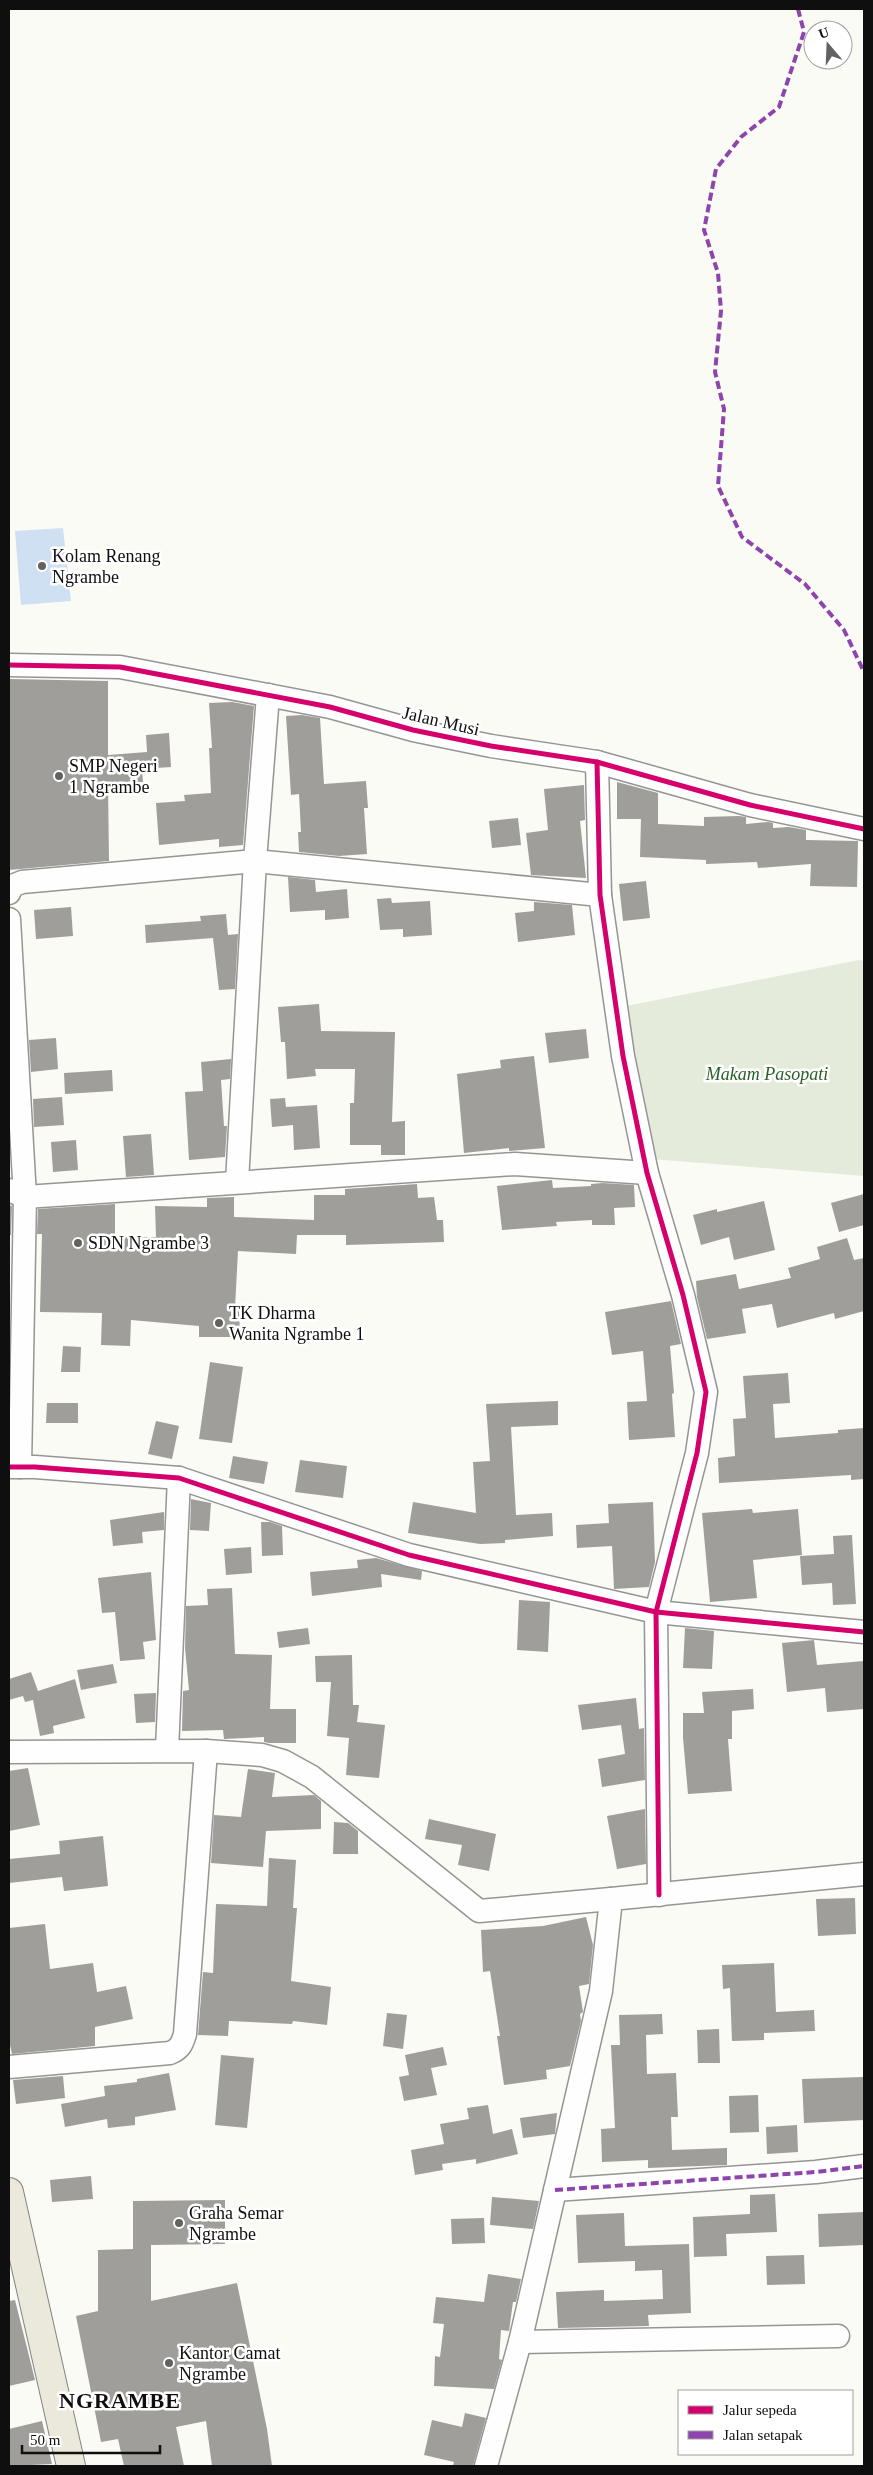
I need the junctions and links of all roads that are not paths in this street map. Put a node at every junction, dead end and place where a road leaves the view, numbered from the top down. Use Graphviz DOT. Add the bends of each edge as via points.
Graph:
graph roads {
  1 [pos="9,665"];
  2 [pos="268,695"];
  3 [pos="597,762"];
  4 [pos="864,829"];
  5 [pos="255,861"];
  6 [pos="9,893"];
  7 [pos="600,895"];
  8 [pos="9,919"];
  9 [pos="647,1173"];
  10 [pos="237,1182"];
  11 [pos="17,1194"];
  12 [pos="14,1467"];
  13 [pos="178,1478"];
  14 [pos="656,1612"];
  15 [pos="864,1632"];
  16 [pos="167,1750"];
  17 [pos="206,1751"];
  18 [pos="9,1752"];
  19 [pos="864,1874"];
  20 [pos="659,1895"];
  21 [pos="611,1899"];
  22 [pos="9,2067"];
  23 [pos="864,2166"];
  24 [pos="555,2190"];
  25 [pos="9,2192"];
  26 [pos="838,2336"];
  27 [pos="520,2342"];
  28 [pos="71,2466"];
  29 [pos="486,2466"];
  1 -- 2 [label="street, Jalan Musi" via="120,667"];
  2 -- 3 [label="street, Jalan Musi" via="491,746"];
  2 -- 5 [label="street"];
  3 -- 4 [label="street, Jalan Musi" via="750,805"];
  3 -- 7 [label="street"];
  5 -- 6 [label="street" via="22,882 12,886"];
  5 -- 7 [label="street"];
  5 -- 10 [label="street"];
  7 -- 9 [label="street" via="622,1056"];
  8 -- 11 [label="street"];
  9 -- 10 [label="street" via="515,1164"];
  9 -- 14 [label="street" via="683,1295 706,1392 697,1453"];
  10 -- 11 [label="street"];
  11 -- 12 [label="street"];
  12 -- 13 [label="street"];
  13 -- 14 [label="street" via="410,1555"];
  13 -- 16 [label="street"];
  14 -- 15 [label="street"];
  14 -- 20 [label="street"];
  16 -- 17 [label="street"];
  16 -- 18 [label="street"];
  17 -- 21 [label="street" via="262,1755 283,1761 312,1777 479,1911"];
  17 -- 22 [label="street" via="186,2034 182,2044 170,2053"];
  19 -- 20 [label="street"];
  20 -- 21 [label="street"];
  21 -- 24 [label="street" via="601,1990"];
  23 -- 24 [label="street"];
  24 -- 27 [label="street"];
  25 -- 28 [label="main road"];
  26 -- 27 [label="street"];
  27 -- 29 [label="street"];
}
